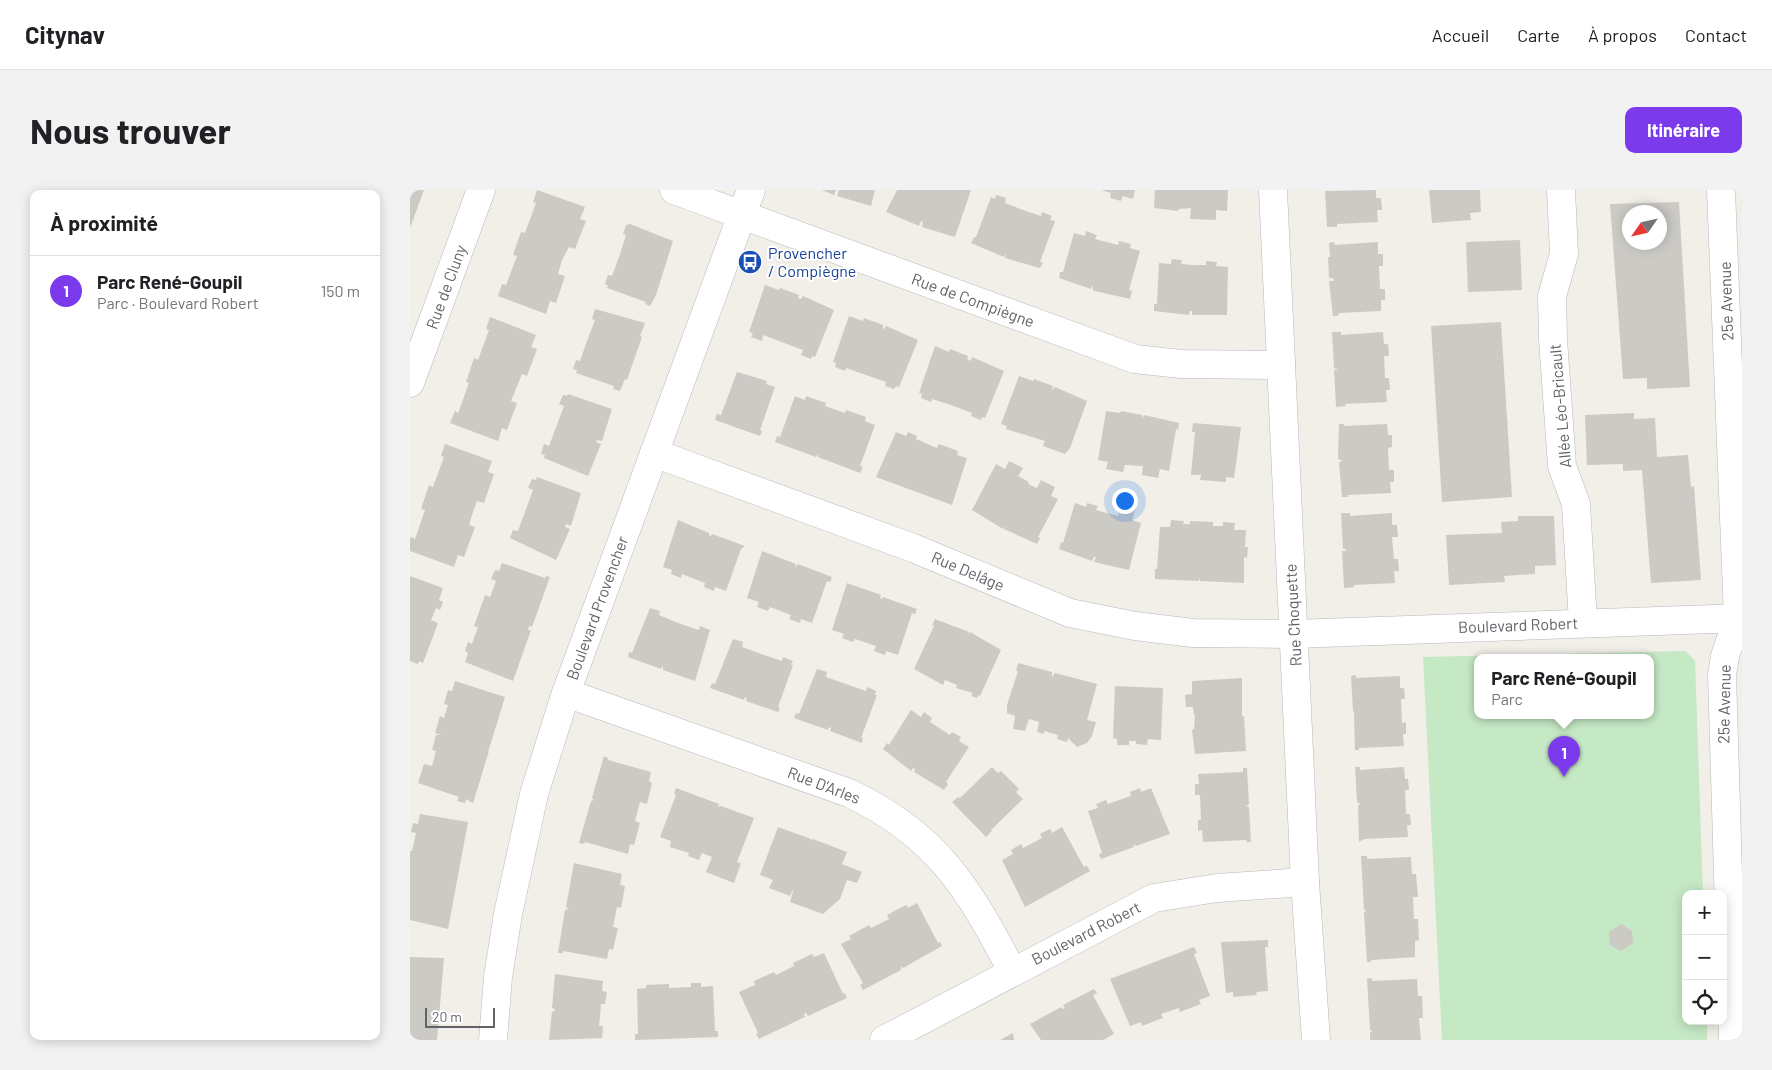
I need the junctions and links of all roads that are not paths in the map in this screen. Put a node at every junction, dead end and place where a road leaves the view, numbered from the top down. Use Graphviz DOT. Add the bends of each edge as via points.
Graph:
graph roads {
  1 [pos="481,190"];
  2 [pos="674,190"];
  3 [pos="1273,190"];
  4 [pos="1561,190"];
  5 [pos="1721,190"];
  6 [pos="746,202"];
  7 [pos="1281,365"];
  8 [pos="410,383"];
  9 [pos="654,453"];
  10 [pos="1740,618"];
  11 [pos="1583,622"];
  12 [pos="1294,634"];
  13 [pos="566,693"];
  14 [pos="1305,882"];
  15 [pos="1012,971"];
  16 [pos="493,1040"];
  17 [pos="884,1040"];
  18 [pos="1316,1040"];
  19 [pos="1733,1040"];
  1 -- 8 [label="street, Rue de Cluny"];
  2 -- 6 [label="street, Rue de Compiègne"];
  3 -- 7 [label="street, Rue Choquette"];
  4 -- 11 [label="street, Allée Léo-Bricault" via="1564,254 1552,296 1553,339 1562,466 1576,504"];
  5 -- 10 [label="street, 25e Avenue"];
  6 -- 7 [label="street, Rue de Compiègne" via="1135,359 1181,364"];
  6 -- 9 [label="street, Boulevard Provencher"];
  7 -- 12 [label="street, Rue Choquette"];
  9 -- 12 [label="street, Rue Delâge" via="913,548 1070,613 1193,633"];
  9 -- 13 [label="street, Boulevard Provencher"];
  10 -- 11 [label="street, Boulevard Robert"];
  10 -- 19 [label="street, 25e Avenue" via="1725,656 1722,675"];
  11 -- 12 [label="street, Boulevard Robert"];
  12 -- 14 [label="street, Rue Choquette"];
  13 -- 15 [label="street, Rue D'Arles" via="849,793 875,806 922,838 943,861 970,898"];
  13 -- 16 [label="street, Boulevard Provencher" via="534,794 519,855 500,968"];
  14 -- 15 [label="street, Boulevard Robert" via="1217,888 1154,898"];
  14 -- 18 [label="street, Rue Choquette"];
  15 -- 17 [label="street, Boulevard Robert"];
}
